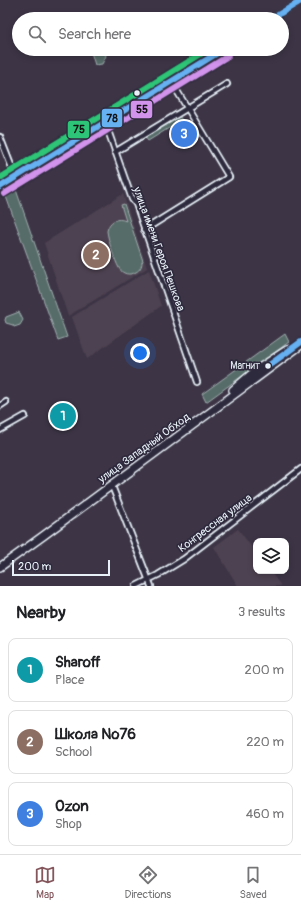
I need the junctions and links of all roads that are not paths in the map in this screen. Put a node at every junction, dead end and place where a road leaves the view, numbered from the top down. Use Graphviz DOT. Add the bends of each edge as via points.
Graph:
graph roads {
  1 [pos="301,1"];
  2 [pos="283,12"];
  3 [pos="211,56"];
  4 [pos="211,56"];
  5 [pos="172,81"];
  6 [pos="227,84"];
  7 [pos="188,108"];
  8 [pos="105,122"];
  9 [pos="0,137"];
  10 [pos="115,152"];
  11 [pos="0,176"];
  12 [pos="16,177"];
  13 [pos="2,185"];
  14 [pos="144,230"];
  15 [pos="301,342"];
  16 [pos="301,345"];
  17 [pos="197,382"];
  18 [pos="6,402"];
  19 [pos="0,406"];
  20 [pos="25,416"];
  21 [pos="0,430"];
  22 [pos="301,469"];
  23 [pos="112,486"];
  24 [pos="0,562"];
  25 [pos="0,567"];
  26 [pos="149,580"];
  27 [pos="136,586"];
  28 [pos="151,586"];
  1 -- 2 [label="street"];
  3 -- 5 [label="street"];
  4 -- 12 [label="street"];
  5 -- 7 [label="street"];
  5 -- 8 [label="street"];
  6 -- 7 [label="street"];
  7 -- 10 [label="street"];
  7 -- 14 [label="street" via="229,177"];
  8 -- 10 [label="street, улица имени Героя Пешкова"];
  8 -- 12 [label="street"];
  9 -- 12 [label="street"];
  10 -- 14 [label="street, улица имени Героя Пешкова"];
  11 -- 13 [label="street"];
  12 -- 13 [label="street"];
  14 -- 17 [label="street, улица имени Героя Пешкова"];
  15 -- 24 [label="highway, улица Западный Обход" via="55,525"];
  16 -- 23 [label="highway, улица Западный Обход"];
  18 -- 19 [label="street"];
  20 -- 21 [label="street"];
  22 -- 26 [label="street, Конгрессная улица" via="184,559"];
  23 -- 25 [label="highway, улица Западный Обход"];
  23 -- 26 [label="street"];
  26 -- 27 [label="street, Конгрессная улица"];
  26 -- 28 [label="street"];
}
